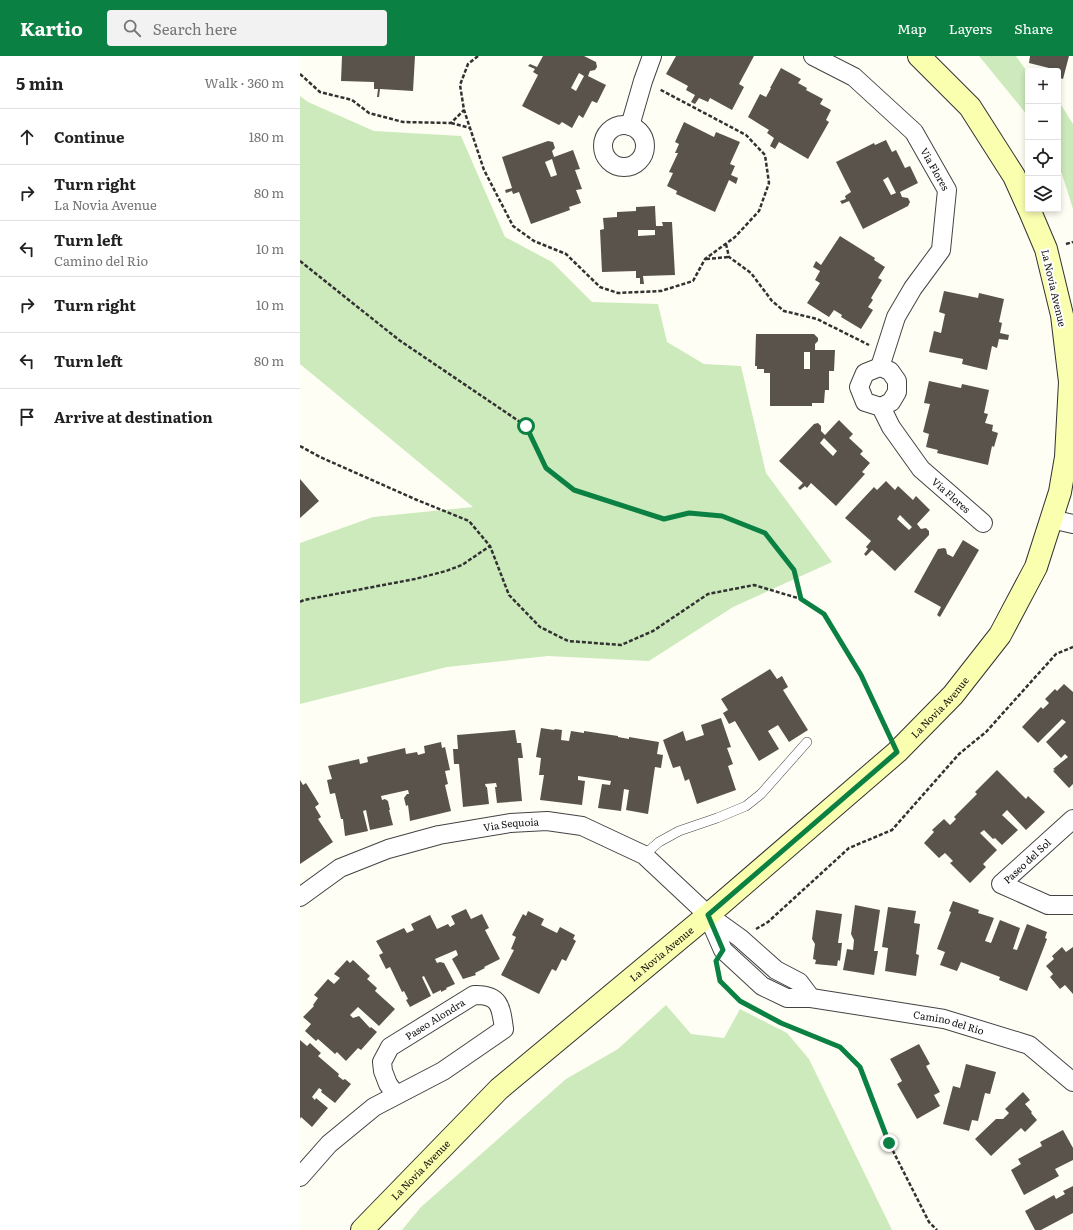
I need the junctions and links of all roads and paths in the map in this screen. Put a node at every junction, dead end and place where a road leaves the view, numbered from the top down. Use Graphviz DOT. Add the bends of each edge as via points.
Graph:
graph roads {
  1 [pos="478,56"];
  2 [pos="652,56"];
  3 [pos="813,56"];
  4 [pos="918,56"];
  5 [pos="300,74"];
  6 [pos="643,81"];
  7 [pos="464,110"];
  8 [pos="451,123"];
  9 [pos="630,126"];
  10 [pos="470,128"];
  11 [pos="1025,201"];
  12 [pos="1030,212"];
  13 [pos="726,244"];
  14 [pos="729,257"];
  15 [pos="706,259"];
  16 [pos="300,261"];
  17 [pos="882,360"];
  18 [pos="881,406"];
  19 [pos="300,446"];
  20 [pos="1066,494"];
  21 [pos="1051,519"];
  22 [pos="983,523"];
  23 [pos="1073,524"];
  24 [pos="490,546"];
  25 [pos="801,599"];
  26 [pos="300,602"];
  27 [pos="1073,648"];
  28 [pos="807,742"];
  29 [pos="897,752"];
  30 [pos="1073,819"];
  31 [pos="644,855"];
  32 [pos="300,897"];
  33 [pos="1073,906"];
  34 [pos="708,915"];
  35 [pos="740,938"];
  36 [pos="723,950"];
  37 [pos="769,978"];
  38 [pos="1073,1082"];
  39 [pos="396,1095"];
  40 [pos="300,1177"];
  41 [pos="362,1230"];
  42 [pos="937,1230"];
  1 -- 7 [label="path" via="468,64 460,85"];
  2 -- 6 [label="street"];
  3 -- 17 [label="street, Via Flores" via="854,78 914,132 947,190 941,250 913,288 896,317"];
  4 -- 11 [label="main road, La Novia Avenue" via="970,107 1014,176"];
  5 -- 8 [label="path" via="320,92 352,100 368,112 403,122"];
  6 -- 9 [label="street"];
  6 -- 13 [label="path" via="746,135 765,154 769,183 759,210"];
  7 -- 8 [label="path"];
  7 -- 10 [label="path"];
  8 -- 10 [label="path"];
  10 -- 15 [label="path" via="484,170 513,226 534,241 566,254 600,287 618,293 661,291 693,281"];
  12 -- 20 [label="main road, La Novia Avenue" via="1046,249 1062,315 1070,382"];
  13 -- 14 [label="path"];
  13 -- 15 [label="path"];
  14 -- 15 [label="path"];
  14 -- 17 [label="path" via="751,273 772,301 784,311 817,319"];
  16 -- 25 [label="path" via="399,340 526,426 546,468 574,490 664,519 689,513 722,516 765,533 794,570"];
  17 -- 18 [label="street" via="897,381 897,392 891,402"];
  17 -- 18 [label="street" via="865,373 859,387 865,402"];
  18 -- 22 [label="street, Via Flores" via="891,426 920,469"];
  19 -- 24 [label="path" via="403,494 469,521"];
  20 -- 21 [label="main road, La Novia Avenue"];
  21 -- 23 [label="street"];
  21 -- 29 [label="main road, La Novia Avenue" via="1036,567 1000,635 953,695"];
  24 -- 25 [label="path" via="509,595 540,627 568,642 621,645 653,631 708,594 739,588 754,586"];
  24 -- 26 [label="path" via="462,565 446,571"];
  25 -- 29 [label="path" via="824,614 861,675"];
  27 -- 35 [label="path" via="1056,654 986,732 959,754 892,830 849,848 768,922"];
  28 -- 31 [label="lane" via="761,794 746,806 679,831 659,842"];
  29 -- 34 [label="main road, La Novia Avenue"];
  30 -- 33 [label="street, Paseo del Sol" via="1001,884 1048,905"];
  31 -- 32 [label="street, Via Sequoia" via="582,826 547,821 510,823 439,835 388,849 340,868"];
  31 -- 34 [label="street, Via Sequoia"];
  34 -- 35 [label="street, Camino del Rio"];
  34 -- 36 [label="street, Camino del Rio"];
  34 -- 41 [label="main road, La Novia Avenue" via="499,1089"];
  35 -- 37 [label="street, Camino del Rio"];
  36 -- 37 [label="street, Camino del Rio"];
  36 -- 42 [label="path" via="716,961 720,981 740,1001 781,1023 840,1047 860,1067 889,1143 929,1222"];
  37 -- 38 [label="street, Camino del Rio" via="800,982 811,998 944,1019 1029,1045"];
  39 -- 39 [label="street, Paseo Alondra" via="443,1071 504,1029 501,1010 495,1000 486,994 474,995 390,1047 382,1062 383,1071"];
  39 -- 40 [label="street, Paseo Alondra" via="374,1107 329,1144"];
}
